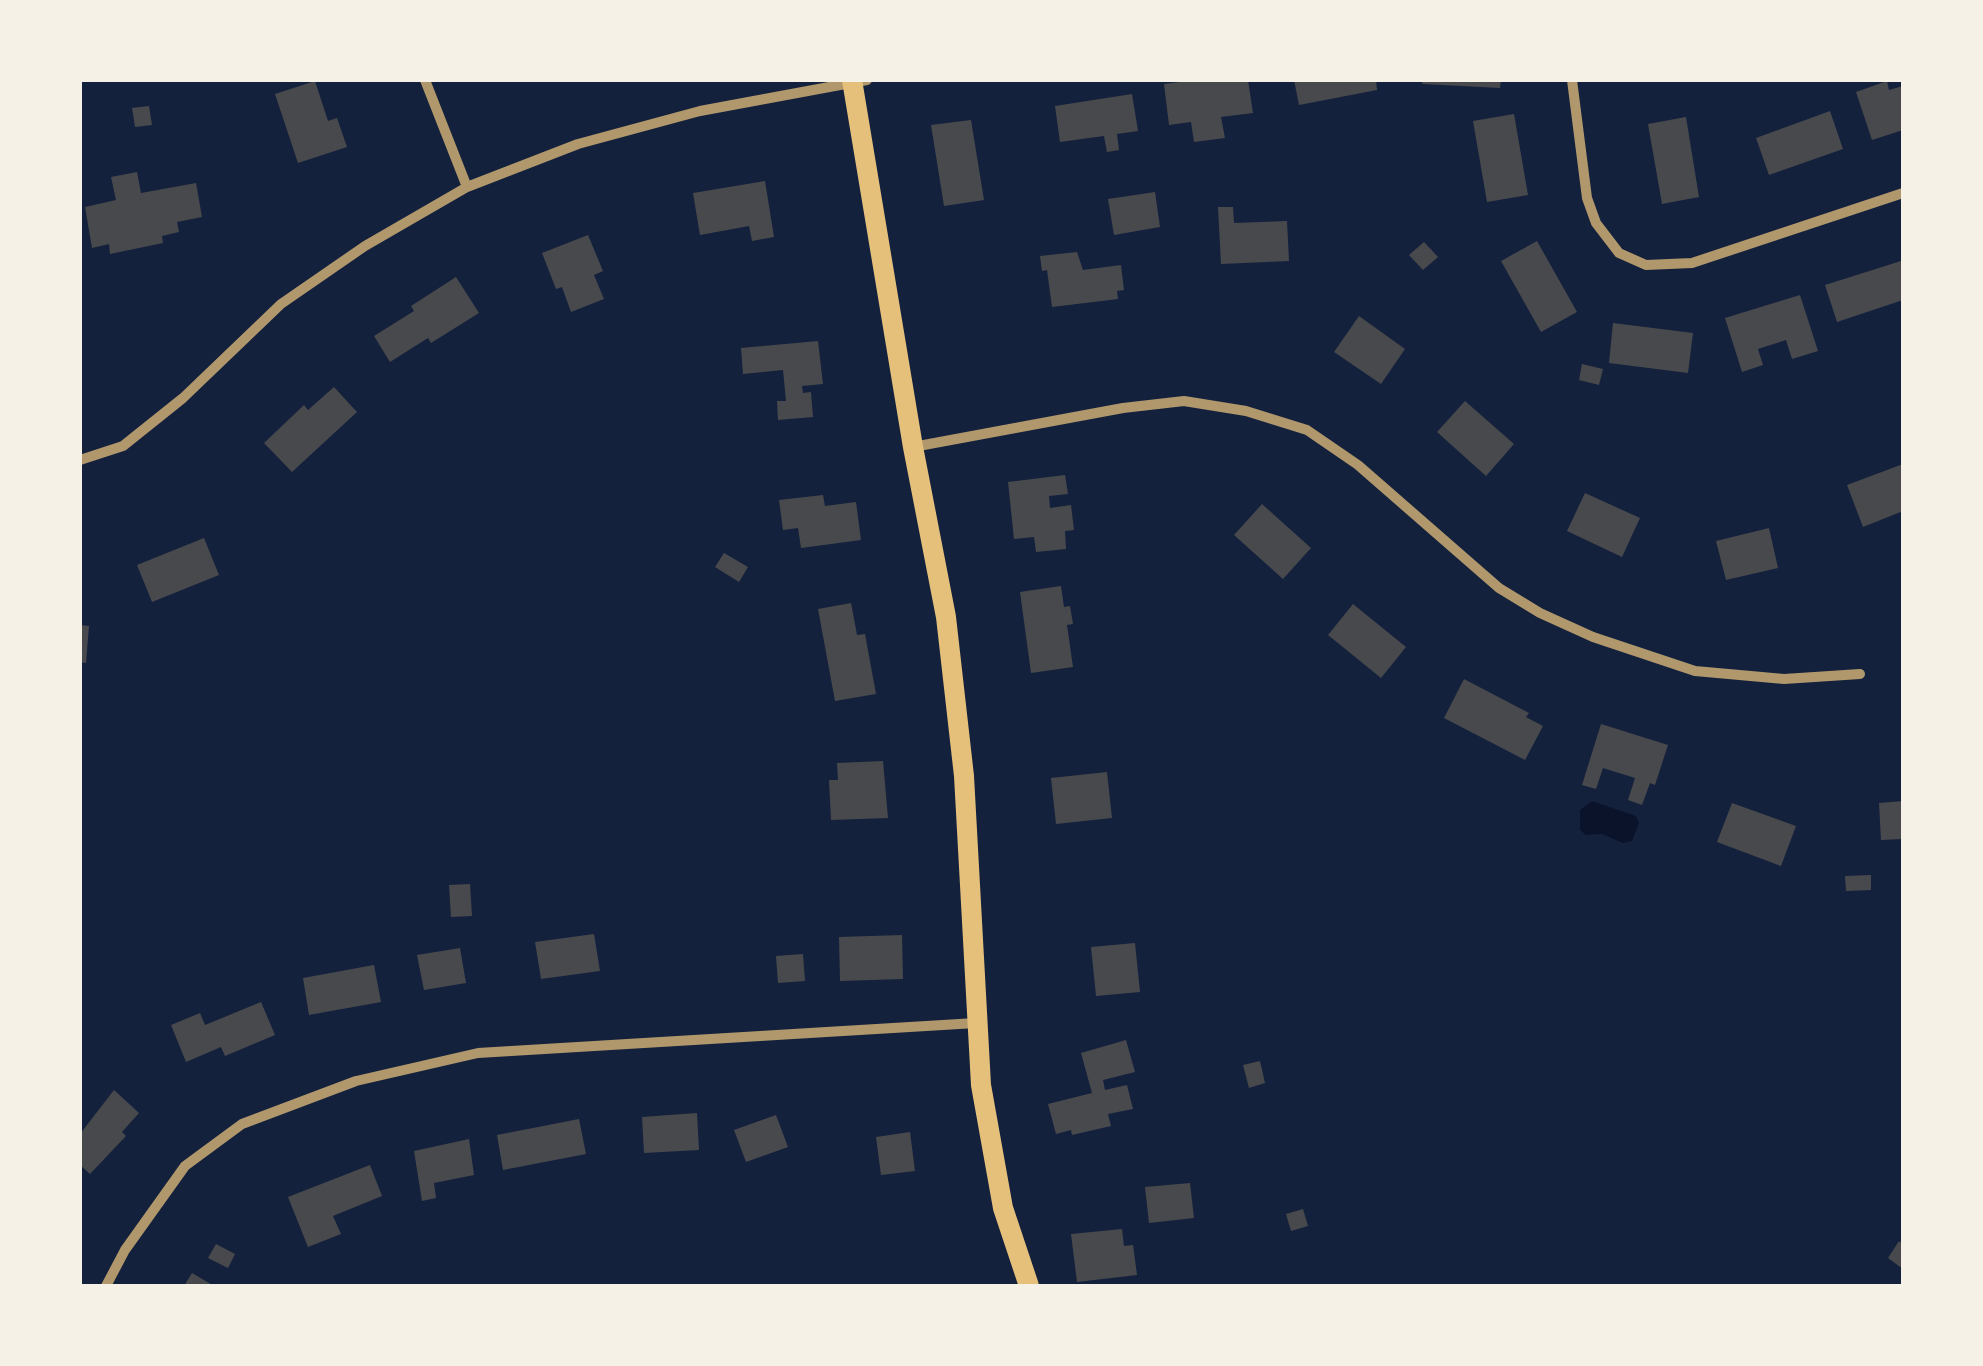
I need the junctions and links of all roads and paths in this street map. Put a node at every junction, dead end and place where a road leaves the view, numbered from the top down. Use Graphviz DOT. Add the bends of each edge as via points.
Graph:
graph roads {
  1 [pos="425,80"];
  2 [pos="1572,80"];
  3 [pos="857,81"];
  4 [pos="467,187"];
  5 [pos="1903,193"];
  6 [pos="913,447"];
  7 [pos="80,460"];
  8 [pos="1860,674"];
  9 [pos="976,1024"];
  10 [pos="106,1286"];
  11 [pos="1029,1286"];
  1 -- 4 [label="street"];
  2 -- 5 [label="street" via="1596,223 1619,253 1646,266 1692,263"];
  3 -- 4 [label="street" via="578,144"];
  3 -- 6 [label="main road"];
  4 -- 7 [label="street" via="281,304 122,446"];
  6 -- 8 [label="street" via="1184,401 1246,410 1308,430 1358,465 1498,588 1592,638 1695,671 1784,680"];
  6 -- 9 [label="main road" via="946,617 964,776"];
  9 -- 10 [label="street" via="478,1053 356,1080 242,1124 185,1166"];
  9 -- 11 [label="main road" via="1003,1208"];
}
